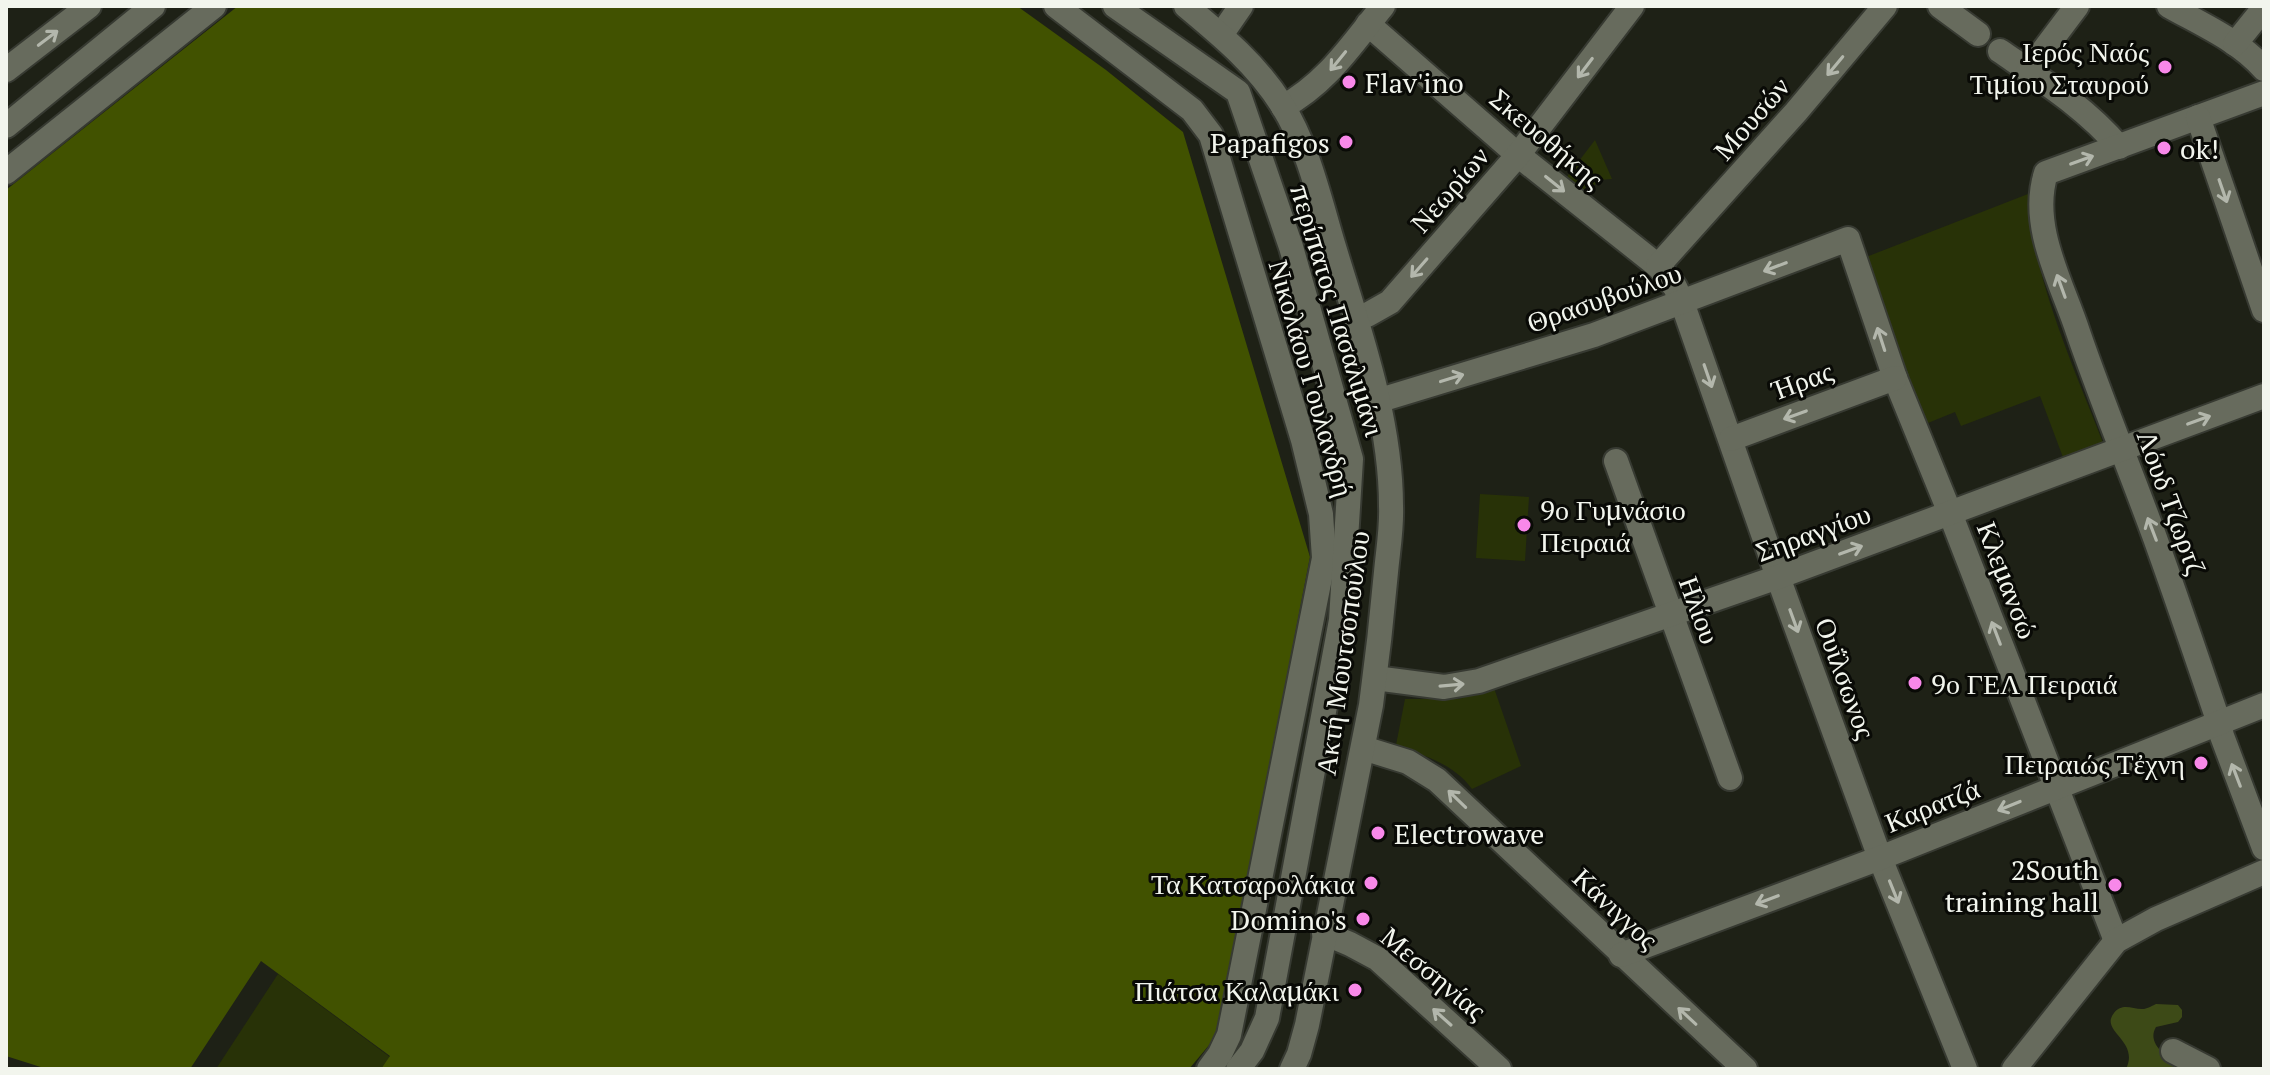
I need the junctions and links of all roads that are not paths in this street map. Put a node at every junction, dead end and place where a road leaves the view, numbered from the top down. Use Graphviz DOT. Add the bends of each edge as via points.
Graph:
graph roads {
  1 [pos="89,6"];
  2 [pos="153,6"];
  3 [pos="214,6"];
  4 [pos="1056,6"];
  5 [pos="1115,6"];
  6 [pos="1186,6"];
  7 [pos="1241,6"];
  8 [pos="1632,6"];
  9 [pos="1885,6"];
  10 [pos="1940,6"];
  11 [pos="2077,6"];
  12 [pos="2169,6"];
  13 [pos="2264,8"];
  14 [pos="1375,15"];
  15 [pos="1978,34"];
  16 [pos="1221,35"];
  17 [pos="2235,44"];
  18 [pos="2000,51"];
  19 [pos="2264,69"];
  20 [pos="6,70"];
  21 [pos="2028,71"];
  22 [pos="2264,93"];
  23 [pos="1283,107"];
  24 [pos="2198,117"];
  25 [pos="6,126"];
  26 [pos="2119,147"];
  27 [pos="1518,155"];
  28 [pos="6,172"];
  29 [pos="1848,239"];
  30 [pos="2255,252"];
  31 [pos="1658,266"];
  32 [pos="1682,302"];
  33 [pos="2264,310"];
  34 [pos="1355,317"];
  35 [pos="1895,378"];
  36 [pos="2264,396"];
  37 [pos="1377,401"];
  38 [pos="1731,439"];
  39 [pos="2120,449"];
  40 [pos="1616,461"];
  41 [pos="1950,513"];
  42 [pos="1778,577"];
  43 [pos="1670,615"];
  44 [pos="1375,678"];
  45 [pos="2264,705"];
  46 [pos="2219,723"];
  47 [pos="1363,748"];
  48 [pos="1730,778"];
  49 [pos="2056,788"];
  50 [pos="2264,848"];
  51 [pos="1880,858"];
  52 [pos="2264,872"];
  53 [pos="1324,933"];
  54 [pos="2116,941"];
  55 [pos="1621,955"];
  56 [pos="2173,1051"];
  57 [pos="1209,1069"];
  58 [pos="1238,1069"];
  59 [pos="1292,1069"];
  60 [pos="1499,1069"];
  61 [pos="1745,1069"];
  62 [pos="1965,1069"];
  63 [pos="2014,1069"];
  64 [pos="2208,1069"];
  20 -- 1 [label="street, one-way"];
  2 -- 25 [label="street"];
  3 -- 28 [label="street"];
  4 -- 57 [label="street, Νικολάου Γουλανδρή" via="1192,110 1211,135 1321,514 1324,558 1257,905 1229,1035"];
  5 -- 58 [label="street, περίπατος Πασαλιμάνι" via="1238,92 1291,247 1351,459 1341,620 1267,1018"];
  6 -- 16 [label="street, Ακτή Μουτσοπούλου"];
  7 -- 16 [label="street"];
  8 -- 27 [label="street, Νεωρίων, one-way"];
  9 -- 31 [label="street, Μουσών, one-way"];
  10 -- 15 [label="street"];
  11 -- 21 [label="street"];
  12 -- 17 [label="street"];
  13 -- 17 [label="street"];
  14 -- 23 [label="street, one-way" via="1323,80"];
  14 -- 27 [label="street, Σκευοθήκης"];
  16 -- 23 [label="street, Ακτή Μουτσοπούλου" via="1254,66"];
  17 -- 19 [label="street"];
  18 -- 21 [label="street"];
  21 -- 26 [label="street" via="2082,110"];
  22 -- 24 [label="street"];
  23 -- 34 [label="street, Ακτή Μουτσοπούλου" via="1300,141"];
  24 -- 26 [label="street"];
  24 -- 30 [label="street, one-way"];
  39 -- 26 [label="street, Λόυδ Τζωρτζ, one-way" via="2058,279 2041,197 2046,173"];
  27 -- 31 [label="street, Σκευοθήκης, one-way"];
  27 -- 34 [label="street, Νεωρίων, one-way" via="1390,302"];
  29 -- 32 [label="street, Θρασυβούλου, one-way"];
  35 -- 29 [label="street, Κλεμανσώ, one-way"];
  30 -- 33 [label="street"];
  31 -- 32 [label="street, Σκευοθήκης"];
  37 -- 32 [label="street, Θρασυβούλου, one-way" via="1594,335"];
  32 -- 38 [label="street, Ουΐλσωνος, one-way"];
  34 -- 37 [label="street, Ακτή Μουτσοπούλου"];
  35 -- 38 [label="street, Ήρας, one-way"];
  35 -- 41 [label="street, Κλεμανσώ"];
  39 -- 36 [label="street, Σηραγγίου, one-way"];
  37 -- 44 [label="street, Ακτή Μουτσοπούλου" via="1391,507"];
  38 -- 42 [label="street, Ουΐλσωνος"];
  39 -- 41 [label="street, Σηραγγίου"];
  46 -- 39 [label="street, Λόυδ Τζωρτζ, one-way"];
  40 -- 43 [label="street, Ηλίου"];
  42 -- 41 [label="street, Σηραγγίου, one-way"];
  49 -- 41 [label="street, Κλεμανσώ, one-way"];
  42 -- 43 [label="street, Σηραγγίου"];
  42 -- 51 [label="street, Ουΐλσωνος, one-way"];
  44 -- 43 [label="street, Σηραγγίου, one-way" via="1458,686"];
  43 -- 48 [label="street, Ηλίου"];
  44 -- 47 [label="street, Ακτή Μουτσοπούλου"];
  45 -- 46 [label="street, Καρατζά"];
  46 -- 49 [label="street, Καρατζά"];
  50 -- 46 [label="street, Λόυδ Τζωρτζ, one-way"];
  47 -- 53 [label="street, Ακτή Μουτσοπούλου"];
  55 -- 47 [label="street, Κάνιγγος, one-way" via="1437,780 1408,762"];
  49 -- 51 [label="street, Καρατζά, one-way"];
  49 -- 54 [label="street, Κλεμανσώ"];
  51 -- 55 [label="street, Καρατζά, one-way"];
  51 -- 62 [label="street, Ουΐλσωνος, one-way"];
  52 -- 54 [label="street"];
  53 -- 59 [label="street, Ακτή Μουτσοπούλου" via="1307,1025"];
  60 -- 53 [label="street, Μεσσηνίας, one-way" via="1378,959"];
  54 -- 63 [label="street"];
  61 -- 55 [label="street, Κάνιγγος, one-way"];
  56 -- 64 [label="street"];
}
